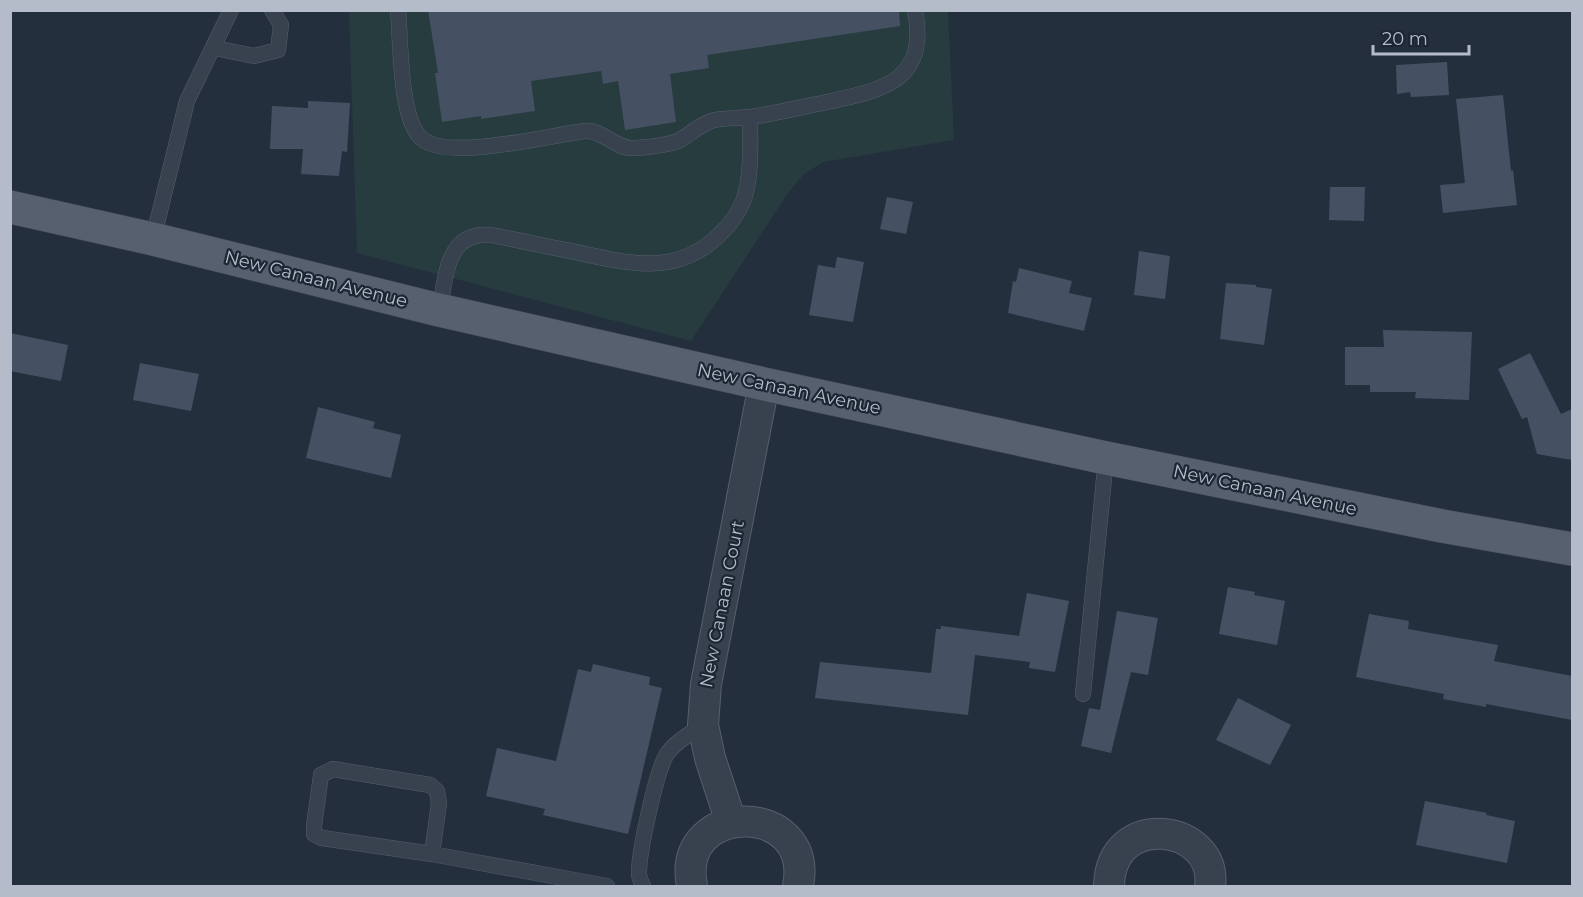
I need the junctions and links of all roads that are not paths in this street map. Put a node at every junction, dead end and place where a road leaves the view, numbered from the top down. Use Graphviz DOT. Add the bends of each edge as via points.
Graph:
graph roads {
  1 [pos="231,10"];
  2 [pos="272,10"];
  3 [pos="398,10"];
  4 [pos="915,10"];
  5 [pos="215,48"];
  6 [pos="750,117"];
  7 [pos="10,207"];
  8 [pos="153,239"];
  9 [pos="439,310"];
  10 [pos="764,384"];
  11 [pos="1106,458"];
  12 [pos="1572,549"];
  13 [pos="1083,694"];
  14 [pos="703,725"];
  15 [pos="731,822"];
  16 [pos="432,854"];
  17 [pos="607,886"];
  18 [pos="643,886"];
  19 [pos="690,886"];
  20 [pos="798,886"];
  21 [pos="1109,886"];
  22 [pos="1210,886"];
  1 -- 5 [label="lane"];
  2 -- 5 [label="lane" via="281,25 278,50 254,56"];
  3 -- 6 [label="lane" via="407,113 421,138 442,147 488,146 589,130 629,148 677,142 711,121"];
  4 -- 6 [label="lane" via="915,52 895,82 872,92"];
  5 -- 8 [label="lane" via="187,101"];
  6 -- 9 [label="lane" via="749,176 743,201 728,227 697,253 669,262 635,264 479,234 460,242 453,250"];
  7 -- 8 [label="main road, New Canaan Avenue"];
  8 -- 9 [label="main road, New Canaan Avenue"];
  9 -- 10 [label="main road, New Canaan Avenue"];
  10 -- 11 [label="main road, New Canaan Avenue"];
  10 -- 14 [label="street, New Canaan Court" via="706,684"];
  11 -- 12 [label="main road, New Canaan Avenue"];
  11 -- 13 [label="lane"];
  14 -- 15 [label="street, New Canaan Court"];
  14 -- 18 [label="lane" via="667,753 660,768 642,849 639,875"];
  15 -- 19 [label="street" via="715,829 699,846"];
  15 -- 20 [label="street" via="760,822 785,837 797,857"];
  16 -- 16 [label="lane" via="314,834 321,775 333,769 430,785 437,791 439,803"];
  16 -- 17 [label="lane"];
  21 -- 22 [label="street" via="1111,868 1119,852 1149,834 1166,833 1197,849 1207,865"];
}
